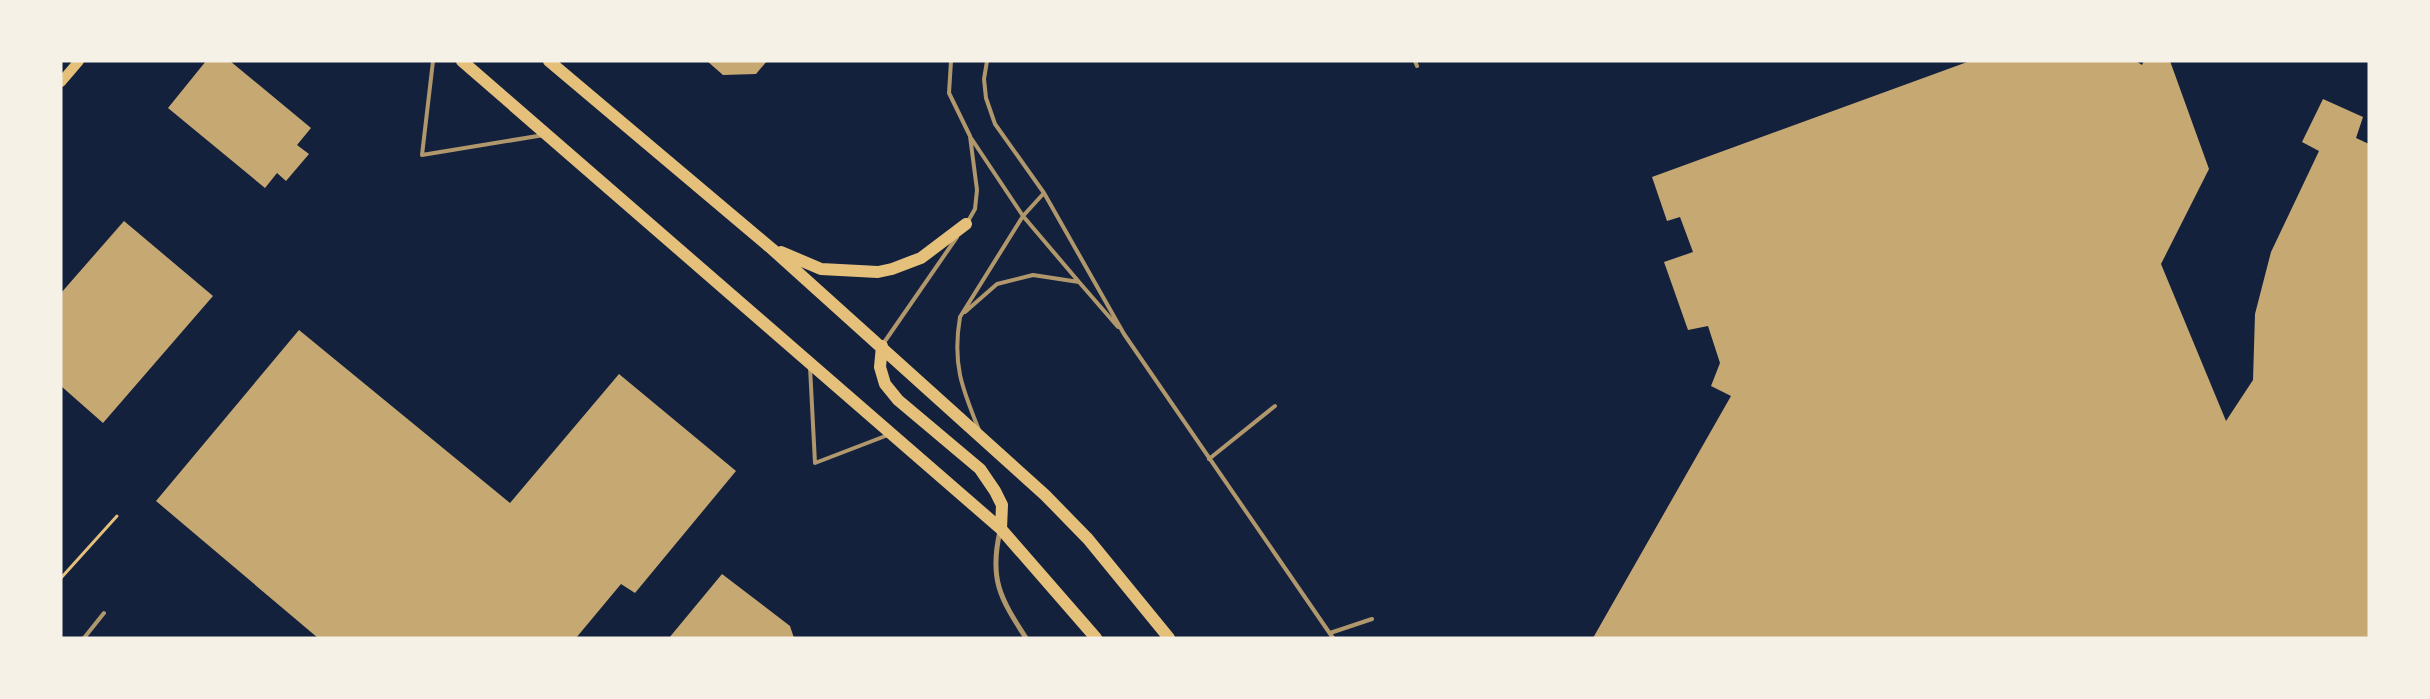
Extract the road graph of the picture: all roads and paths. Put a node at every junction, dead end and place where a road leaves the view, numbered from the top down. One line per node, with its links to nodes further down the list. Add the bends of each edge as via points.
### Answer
1 (79, 61): 7 (main road)
2 (433, 61): 8 (lane, via 422,155)
3 (462, 61): 8 (main road)
4 (549, 61): 13 (main road)
5 (951, 61): 9 (lane, via 950,93)
6 (987, 61): 10 (lane, via 986,98 995,124)
7 (61, 82)
8 (546, 135): 18 (main road)
9 (970, 136): 11 (lane); 12 (lane, via 977,190 975,209)
10 (1044, 193): 11 (lane); 16 (lane)
11 (1023, 216): 14 (lane); 15 (lane)
12 (966, 224): 13 (main road, via 920,258 878,272 822,269); 17 (lane)
13 (772, 249): 17 (main road)
14 (1079, 282): 15 (lane, via 1033,275 997,284); 16 (lane)
15 (960, 317): 21 (lane, via 957,366)
16 (1124, 334): 22 (lane)
17 (882, 346): 21 (main road); 24 (main road, via 880,367 885,384 898,400 980,469 1002,505)
18 (810, 365): 20 (main road); 20 (lane, via 815,462)
19 (1275, 406): 22 (lane)
20 (891, 434): 24 (main road)
21 (982, 437): 32 (main road, via 1045,494 1088,539)
22 (1209, 459): 28 (lane)
23 (116, 516): 25 (path)
24 (1001, 529): 30 (street, via 995,555 996,583 1008,611); 31 (main road)
25 (61, 578)
26 (104, 614): 29 (lane)
27 (1372, 619): 28 (lane)
28 (1330, 633): 33 (lane)
29 (84, 638)
30 (1026, 638)
31 (1096, 638)
32 (1169, 638)
33 (1333, 638)

